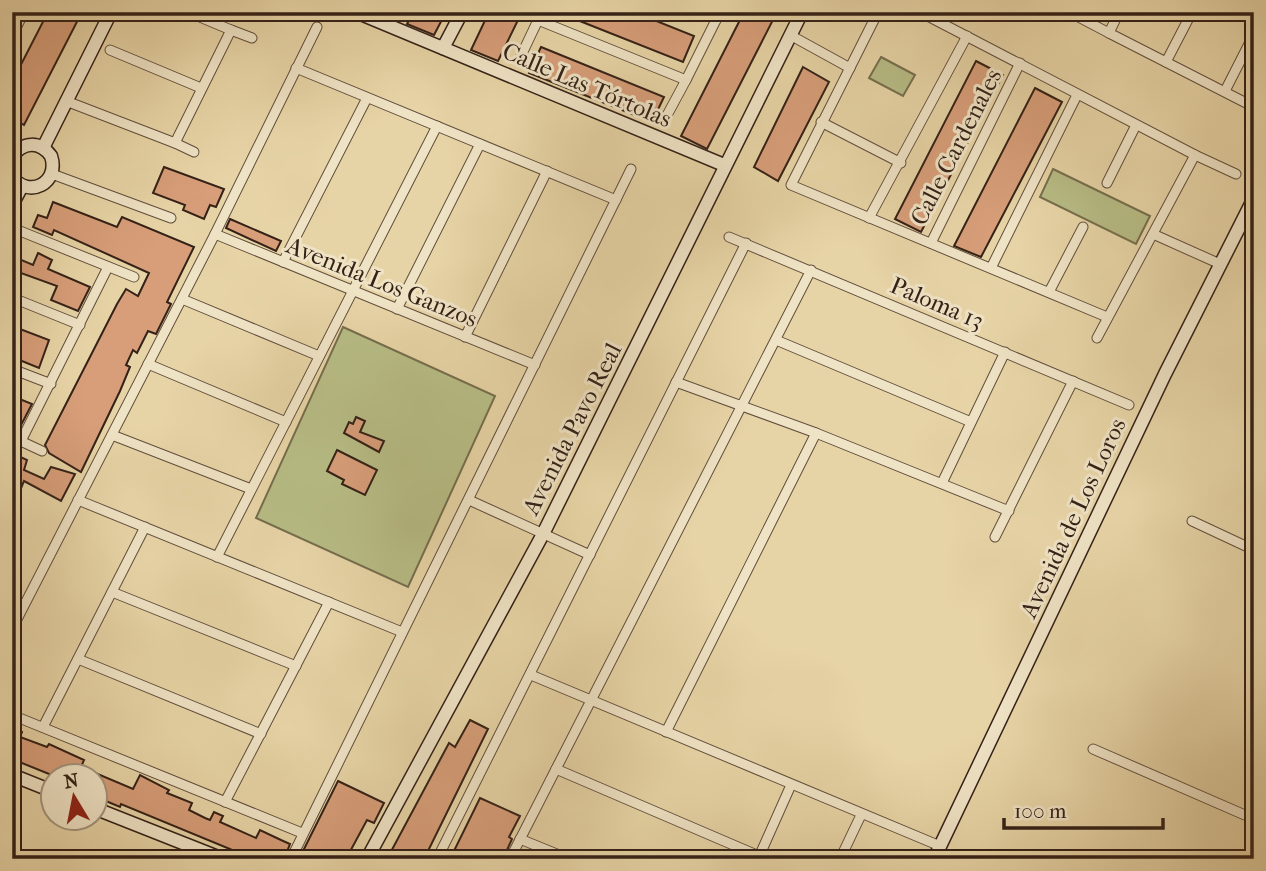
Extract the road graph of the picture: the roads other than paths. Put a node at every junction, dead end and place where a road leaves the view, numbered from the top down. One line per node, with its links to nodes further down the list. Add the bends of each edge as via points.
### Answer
1 (24, 12): 20 (street)
2 (111, 12): 35 (street)
3 (188, 12): 16 (street)
4 (356, 12): 23 (street, Calle Las Tórtolas)
5 (462, 12): 23 (street)
6 (700, 12): 14 (street)
7 (802, 12): 19 (street, Avenida Pavo Real)
8 (878, 12): 29 (street, Calle Cardenales)
9 (920, 12): 21 (street, Calle Cardenales)
10 (1069, 12): 17 (street)
11 (1119, 12): 17 (street)
12 (1192, 12): 26 (street)
13 (540, 16): 25 (street); 30 (street)
14 (719, 16): 30 (street)
15 (317, 27): 28 (street)
16 (231, 30): 22 (street); 31 (street)
17 (1109, 33): 26 (street)
18 (1254, 34): 32 (street)
19 (790, 35): 29 (street); 48 (street, Avenida Pavo Real)
20 (12, 36)
21 (967, 36): 27 (street, Calle Cardenales); 47 (street, Calle Cardenales)
22 (252, 38)
23 (443, 48): 48 (street, Calle Las Tórtolas)
24 (110, 50): 31 (street)
25 (520, 58)
26 (1166, 62): 32 (street)
27 (1020, 63): 33 (street); 66 (street, Calle Cardenales)
28 (296, 68): 34 (street); 62 (street)
29 (850, 68): 38 (street, Calle Cardenales)
30 (686, 80): 37 (street)
31 (201, 88): 41 (street)
32 (1225, 91): 36 (street)
33 (1077, 95): 39 (street); 70 (street)
34 (367, 98): 40 (street); 67 (street)
35 (65, 102): 41 (street); 43 (street)
36 (1254, 107)
37 (665, 119)
38 (821, 122): 47 (street, Calle Cardenales); 59 (street, Calle Cardenales, via 791,185)
39 (1136, 125): 45 (street); 54 (street)
40 (437, 126): 42 (street); 73 (street)
41 (175, 143): 44 (street)
42 (480, 144): 50 (street); 77 (street)
43 (43, 148): 46 (street, via 25,146); 51 (street, via 51,156)
44 (194, 152)
45 (1195, 155): 52 (street); 63 (street)
46 (12, 156)
47 (901, 163): 59 (street, Calle Cardenales)
48 (724, 165): 106 (street, Avenida Pavo Real)
49 (631, 169): 56 (street)
50 (547, 171): 56 (street); 80 (street)
51 (52, 174): 53 (street, via 43,185 29,188); 58 (street)
52 (1236, 174)
53 (17, 181): 57 (street)
54 (1107, 183)
55 (1254, 198): 68 (street, Avenida de Los Loros)
56 (616, 200): 86 (street)
57 (12, 205)
58 (171, 218)
59 (869, 218): 66 (street, Calle Cardenales)
60 (1083, 227): 74 (street)
61 (20, 231): 69 (street)
62 (215, 234): 67 (street, Avenida Los Ganzos); 76 (street)
63 (1153, 234): 68 (street); 78 (street)
64 (729, 237): 65 (street, Paloma 13)
65 (746, 243): 71 (street, Paloma 13); 89 (street)
66 (931, 243): 70 (street)
67 (283, 262): 73 (street, Avenida Los Ganzos)
68 (1220, 264): 134 (street, Avenida de Los Loros)
69 (108, 267): 72 (street); 79 (street)
70 (991, 268): 74 (street)
71 (811, 270): 82 (street); 83 (street, Paloma 13)
72 (134, 277)
73 (353, 291): 77 (street, Avenida Los Ganzos); 84 (street)
74 (1048, 292): 78 (street)
75 (13, 298): 79 (street)
76 (181, 299): 84 (street); 85 (street)
77 (397, 309): 80 (street, Avenida Los Ganzos)
78 (1107, 317): 81 (street)
79 (80, 325): 90 (street)
80 (466, 337): 86 (street, Avenida Los Ganzos)
81 (1097, 338)
82 (776, 340): 92 (street); 94 (street)
83 (1005, 352): 88 (street, Paloma 13); 94 (street)
84 (319, 356): 93 (street)
85 (148, 364): 93 (street); 96 (street)
86 (535, 365): 102 (street)
87 (12, 369): 90 (street)
88 (1073, 381): 91 (street, Paloma 13); 103 (street)
89 (677, 382): 92 (street); 109 (street)
90 (51, 384): 97 (street)
91 (1129, 405)
92 (742, 406): 95 (street); 118 (street)
93 (286, 422): 100 (street)
94 (971, 422): 99 (street)
95 (816, 433): 99 (street); 121 (street)
96 (112, 435): 100 (street); 101 (street)
97 (17, 439): 98 (street)
98 (42, 451)
99 (942, 483): 103 (street)
100 (251, 489): 110 (street)
101 (79, 500): 105 (street); 113 (street)
102 (469, 500): 106 (street); 114 (street)
103 (1009, 511): 107 (street)
104 (1192, 521): 108 (street)
105 (145, 527): 110 (street); 111 (street)
106 (543, 534): 109 (street); 138 (street, Avenida Pavo Real)
107 (995, 537)
108 (1254, 550)
109 (590, 555): 117 (street)
110 (217, 556): 112 (street)
111 (112, 592): 115 (street); 116 (street)
112 (329, 602): 114 (street); 116 (street)
113 (12, 629)
114 (402, 632): 132 (street)
115 (78, 659): 120 (street); 122 (street)
116 (296, 666): 122 (street)
117 (531, 674): 118 (street); 139 (street)
118 (592, 701): 121 (street); 124 (street)
119 (12, 715): 120 (street)
120 (43, 727): 128 (street)
121 (666, 732): 127 (street)
122 (261, 734): 128 (street)
123 (1093, 749): 131 (street)
124 (556, 769): 133 (street); 135 (street)
125 (12, 775): 126 (street)
126 (38, 785)
127 (791, 785): 130 (street); 135 (street)
128 (225, 802): 132 (street)
129 (108, 814): 136 (street)
130 (861, 815): 134 (street); 142 (street)
131 (1254, 819)
132 (302, 834): 137 (street)
133 (520, 839): 140 (street); 141 (street)
134 (937, 853)
135 (759, 857)
136 (223, 859)
137 (291, 859)
138 (367, 859)
139 (437, 859)
140 (510, 859)
141 (569, 859)
142 (840, 859)

